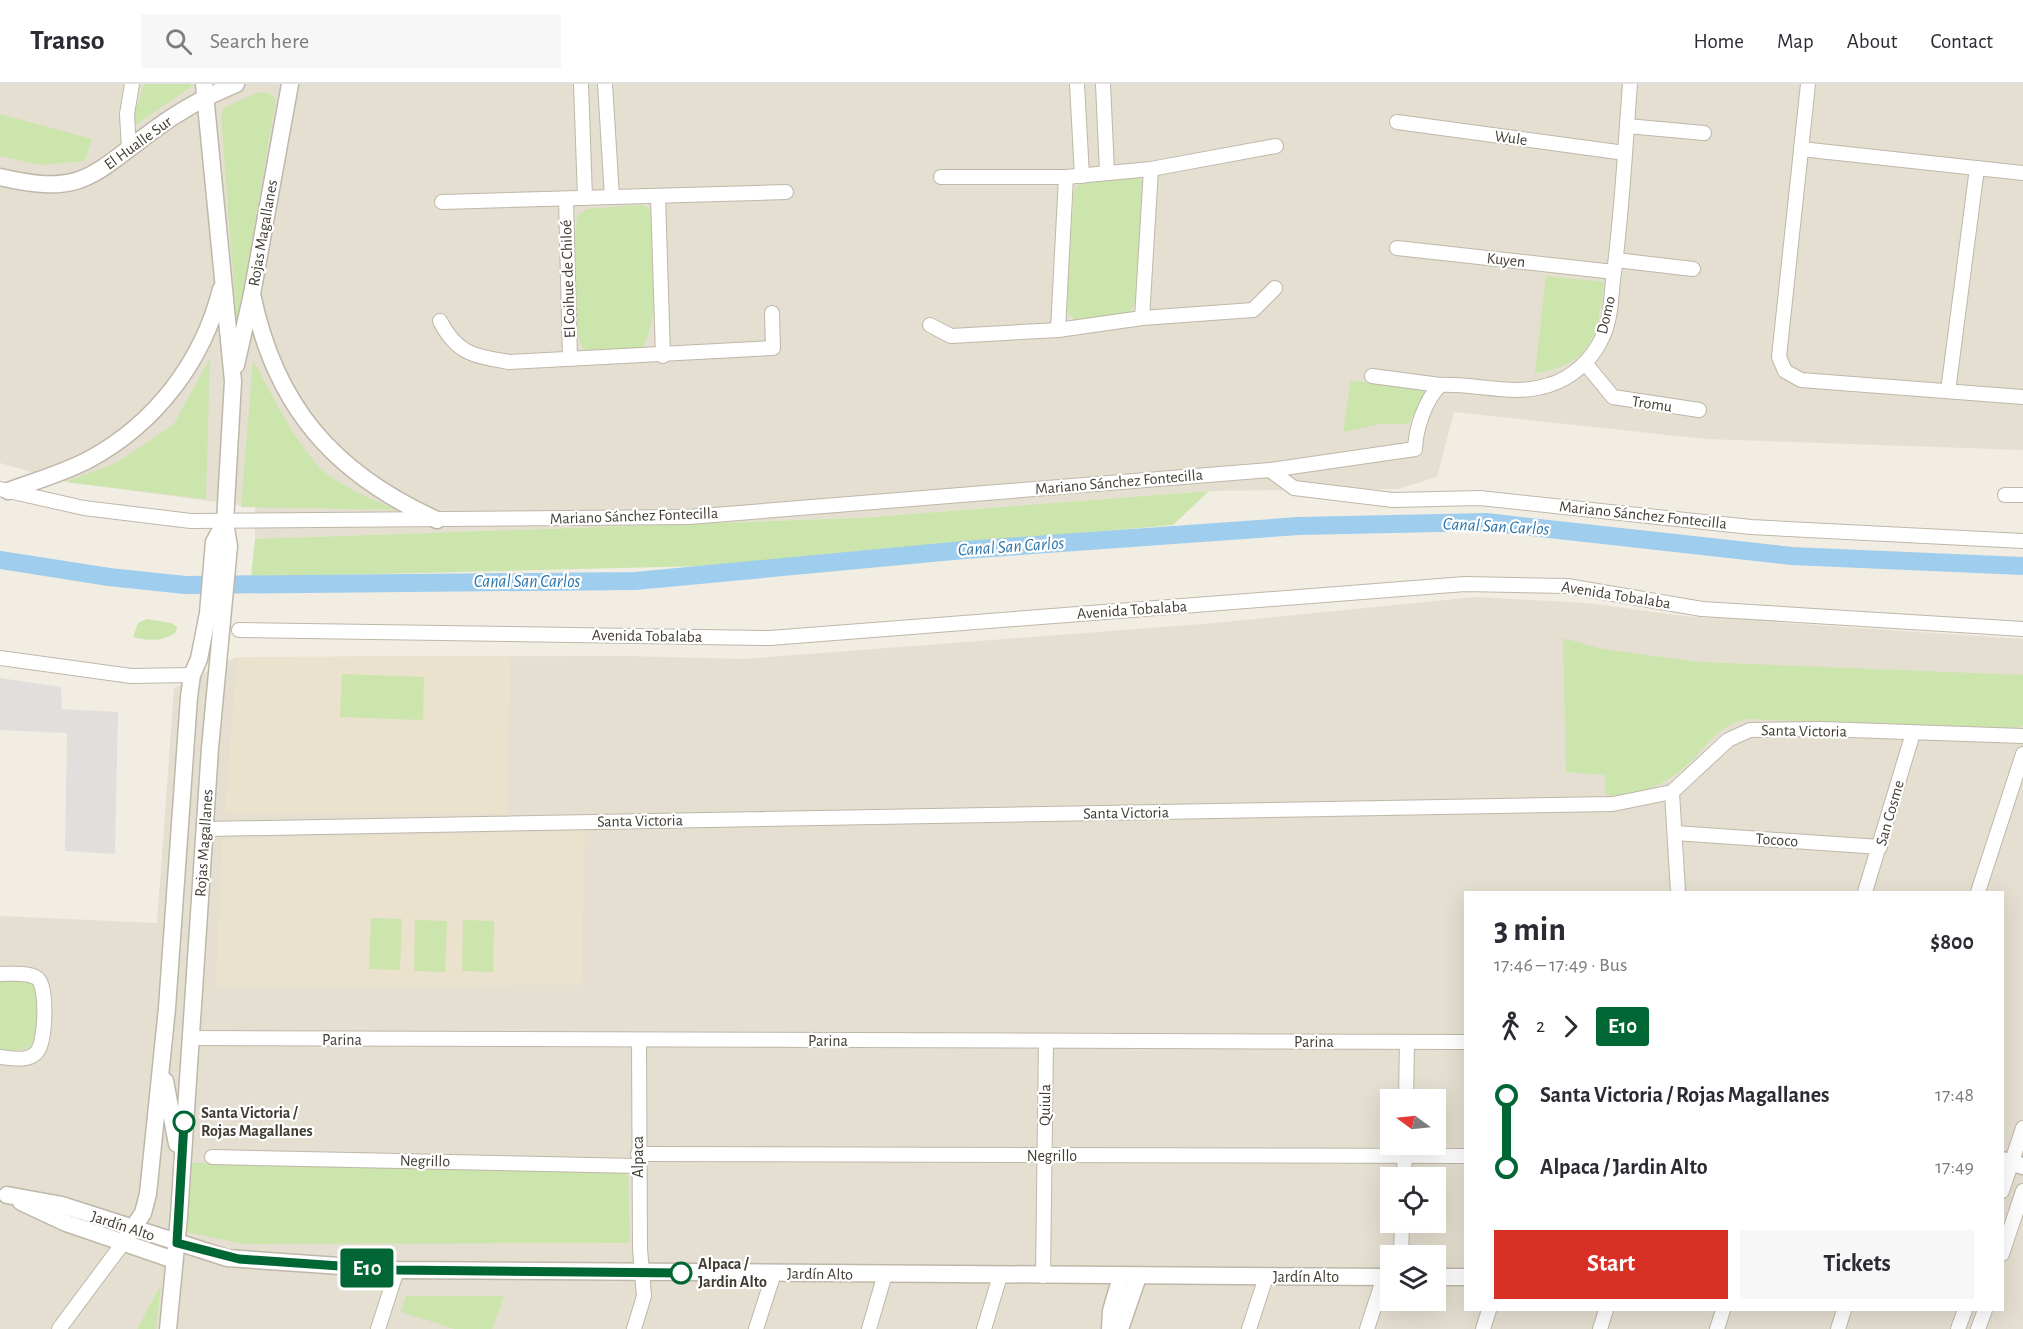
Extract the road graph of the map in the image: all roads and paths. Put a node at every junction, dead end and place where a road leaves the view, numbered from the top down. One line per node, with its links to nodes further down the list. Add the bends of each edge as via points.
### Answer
1 (236, 84): 10 (street, El Hualle Sur)
2 (290, 84): 37 (street, Rojas Magallanes)
3 (581, 84): 30 (street, El Coihue de Chiloé)
4 (606, 84): 28 (street)
5 (1077, 84): 22 (street)
6 (1103, 84): 20 (street)
7 (1630, 84): 12 (street, Domo)
8 (1808, 84): 16 (street)
9 (128, 85): 15 (street)
10 (205, 91): 15 (street, El Hualle Sur); 35 (street, Rojas Magallanes)
11 (1397, 122): 17 (street, Wule)
12 (1627, 126): 13 (street); 17 (street, Domo)
13 (1704, 133)
14 (1276, 146): 19 (street)
15 (129, 149): 23 (street, El Hualle Sur, via 91,176 61,184)
16 (1801, 149): 18 (street); 49 (street, via 1781,364 1801,380)
17 (1625, 153): 33 (street, Domo)
18 (1977, 168): 21 (street); 49 (street)
19 (1151, 169): 20 (street); 39 (street)
20 (1107, 172): 22 (street)
21 (2023, 173)
22 (1082, 176): 25 (street)
23 (0, 177)
24 (941, 177): 25 (street)
25 (1066, 177): 42 (street)
26 (786, 192): 27 (street, El Coihue de Chiloé)
27 (658, 195): 28 (street, El Coihue de Chiloé); 43 (street)
28 (612, 197): 30 (street, El Coihue de Chiloé)
29 (566, 198): 30 (street, El Coihue de Chiloé); 31 (street, El Coihue de Chiloé); 44 (street, El Coihue de Chiloé)
30 (585, 198)
31 (442, 202)
32 (1397, 248): 33 (street, Kuyen)
33 (1615, 266): 34 (street, Kuyen); 45 (street, Domo, via 1608,324)
34 (1693, 268)
35 (223, 279): 47 (street, Rojas Magallanes); 53 (street, via 210,323 190,365 146,418 88,460)
36 (1275, 288): 39 (street, via 1252,310)
37 (252, 294): 47 (street, Rojas Magallanes); 56 (street, via 275,369 314,433 359,476 397,501)
38 (772, 313): 43 (street, El Coihue de Chiloé, via 773,348)
39 (1142, 318): 42 (street)
40 (440, 321): 44 (street, El Coihue de Chiloé, via 450,341 471,355 509,362)
41 (930, 325): 42 (street, via 951,336)
42 (1058, 330)
43 (663, 356): 44 (street, El Coihue de Chiloé)
44 (570, 359)
45 (1585, 363): 48 (street, Domo, via 1563,379 1537,389); 51 (street, Tromu, via 1613,397)
46 (1372, 376): 48 (street, Domo)
47 (233, 381): 57 (street, Rojas Magallanes)
48 (1440, 385): 52 (street, Mariano Sánchez Fontecilla, via 1430,398 1415,449)
49 (1948, 391): 50 (street)
50 (2023, 397)
51 (1699, 410)
52 (1270, 470): 56 (street, Mariano Sánchez Fontecilla, via 689,517); 58 (street, Mariano Sánchez Fontecilla, via 1294,488 1393,500 1480,498 1751,527)
53 (4, 490): 57 (street, Mariano Sánchez Fontecilla, via 122,514)
54 (2005, 495): 55 (street)
55 (2023, 495)
56 (437, 520): 57 (street, Mariano Sánchez Fontecilla)
57 (225, 522): 59 (street, Rojas Magallanes, via 214,542 220,568)
58 (2023, 541)
59 (216, 608): 63 (street, Rojas Magallanes); 64 (street, Rojas Magallanes)
60 (2023, 629): 61 (street, Avenida Tobalaba, via 1702,609 1567,586 1465,584 770,638)
61 (239, 630)
62 (0, 658): 63 (street, via 131,676)
63 (192, 675): 64 (street); 68 (street, Rojas Magallanes)
64 (215, 694): 67 (street, Rojas Magallanes)
65 (1913, 733): 66 (street, Santa Victoria); 70 (street, Santa Victoria, via 1750,730 1728,740); 73 (street, San Cosme)
66 (2023, 736)
67 (210, 748): 68 (street, via 196,744); 71 (street, Rojas Magallanes)
68 (184, 752): 78 (street, Rojas Magallanes)
69 (2023, 753): 76 (street)
70 (1672, 792): 71 (street, Santa Victoria, via 1613,804); 72 (street)
71 (205, 829): 79 (street, Rojas Magallanes)
72 (1675, 833): 73 (street, Tococo); 74 (street)
73 (1880, 848): 75 (street, San Cosme)
74 (1678, 891)
75 (1865, 891)
76 (1978, 891)
77 (0, 974): 85 (street, via 33,976 44,994 42,1041 38,1050 28,1058)
78 (167, 1008): 79 (street); 84 (street, Rojas Magallanes)
79 (190, 1038): 80 (street, Parina); 95 (street, Rojas Magallanes)
80 (639, 1041): 81 (street, Parina); 93 (street, Alpaca)
81 (1046, 1041): 82 (street, Parina); 91 (street, Quiula)
82 (1407, 1042): 83 (street, Parina); 86 (street)
83 (1464, 1042)
84 (163, 1051): 95 (street, Rojas Magallanes, via 167,1096); 99 (street, Rojas Magallanes, via 146,1203)
85 (0, 1057)
86 (1406, 1089)
87 (2023, 1128): 94 (street)
88 (1380, 1150): 91 (street, Negrillo)
89 (1446, 1154): 92 (street, Negrillo)
90 (212, 1156): 93 (street, Negrillo)
91 (1045, 1156): 93 (street, Negrillo); 107 (street, Quiula)
92 (1464, 1156)
93 (638, 1160): 103 (street, Alpaca)
94 (2012, 1163): 96 (street)
95 (181, 1165): 101 (street, Rojas Magallanes)
96 (2004, 1185)
97 (2023, 1191): 100 (street)
98 (4, 1194): 99 (street, Jardín Alto, via 48,1216)
99 (128, 1236): 101 (street, Jardín Alto); 121 (street)
100 (2004, 1248)
101 (176, 1251): 102 (street, Jardín Alto); 122 (street, Rojas Magallanes)
102 (397, 1270): 103 (street, Jardín Alto); 123 (street)
103 (642, 1272): 104 (street, Jardín Alto); 124 (street, Alpaca, via 644,1296)
104 (774, 1274): 105 (street, Jardín Alto); 125 (street)
105 (885, 1275): 106 (street, Jardín Alto); 126 (street)
106 (1000, 1276): 107 (street, Jardín Alto); 127 (street)
107 (1043, 1276): 108 (street, Jardín Alto)
108 (1121, 1277): 109 (street, Jardín Alto); 128 (street)
109 (1138, 1277): 110 (street, Jardín Alto); 129 (street)
110 (1266, 1277): 111 (street, Jardín Alto); 130 (street)
111 (1380, 1277)
112 (1446, 1277): 113 (street)
113 (1464, 1277)
114 (1380, 1295): 131 (street)
115 (1489, 1311): 132 (street)
116 (1606, 1311): 133 (street)
117 (1723, 1311): 134 (street)
118 (1844, 1311): 135 (street)
119 (1965, 1311): 136 (street)
120 (1984, 1311): 137 (street)
121 (59, 1329)
122 (168, 1329)
123 (378, 1329)
124 (634, 1329)
125 (756, 1329)
126 (869, 1329)
127 (984, 1329)
128 (1110, 1329)
129 (1120, 1329)
130 (1249, 1329)
131 (1367, 1329)
132 (1483, 1329)
133 (1600, 1329)
134 (1717, 1329)
135 (1838, 1329)
136 (1958, 1329)
137 (1978, 1329)

